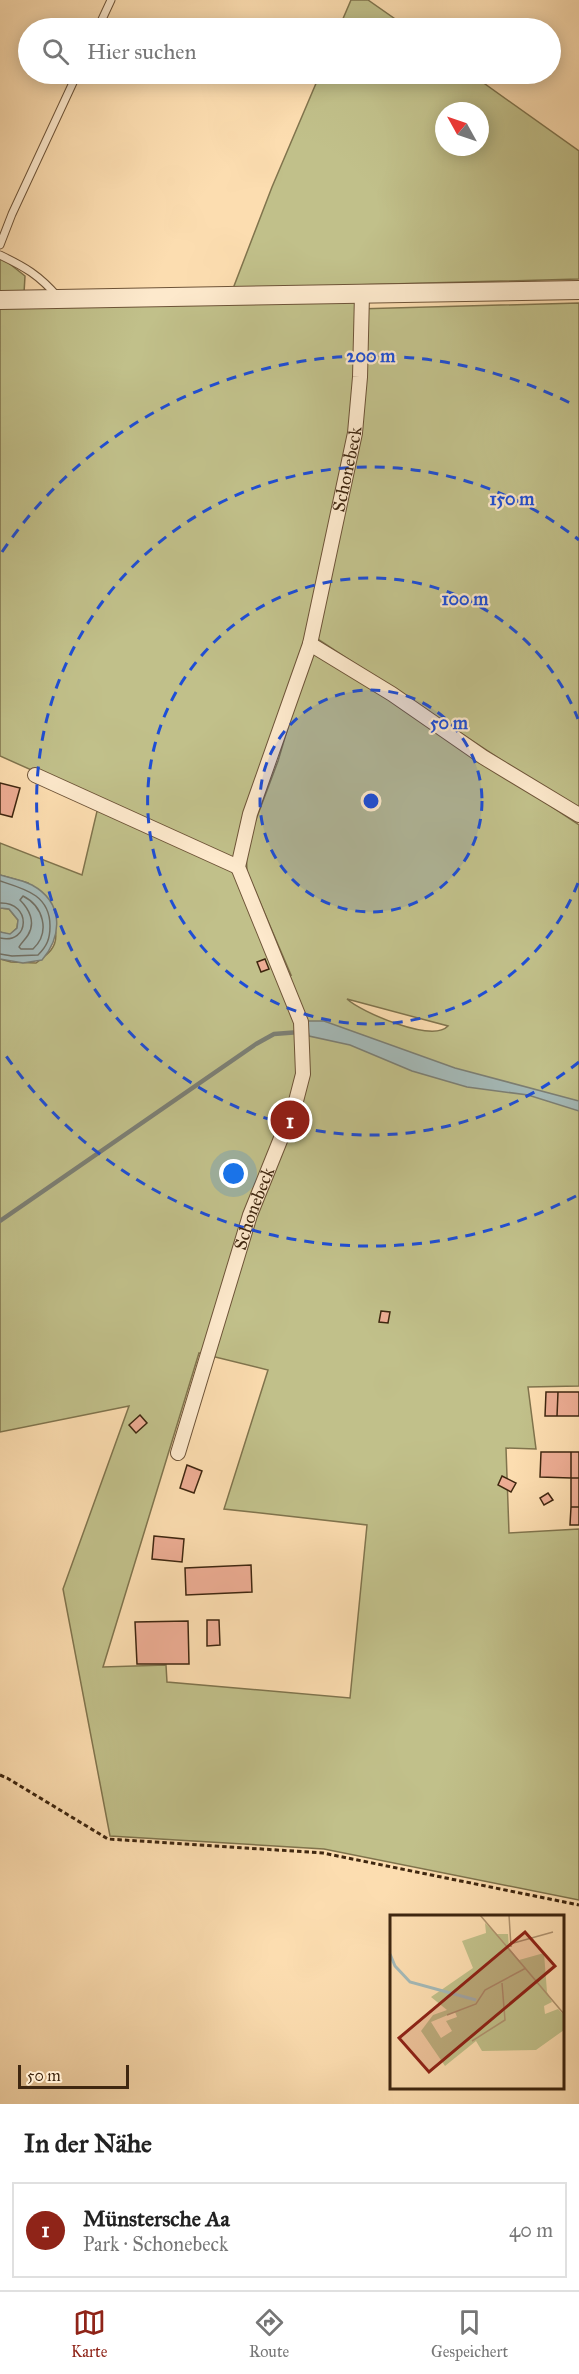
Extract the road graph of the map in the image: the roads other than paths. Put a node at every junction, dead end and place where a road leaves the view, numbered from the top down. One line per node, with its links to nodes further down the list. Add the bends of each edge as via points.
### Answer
1 (111, 0): 2 (lane)
2 (103, 18)
3 (72, 84): 4 (lane)
4 (0, 245)
5 (0, 255): 8 (lane, via 36,274)
6 (579, 290): 7 (street)
7 (362, 294): 8 (street); 10 (street, Schonebeck, via 355,433)
8 (60, 298): 9 (street)
9 (0, 300)
10 (310, 644): 12 (street); 13 (street, Schonebeck, via 250,814)
11 (35, 775): 13 (street)
12 (579, 815)
13 (238, 867): 14 (street, Schonebeck, via 301,1022 303,1074 250,1215)
14 (178, 1453)

